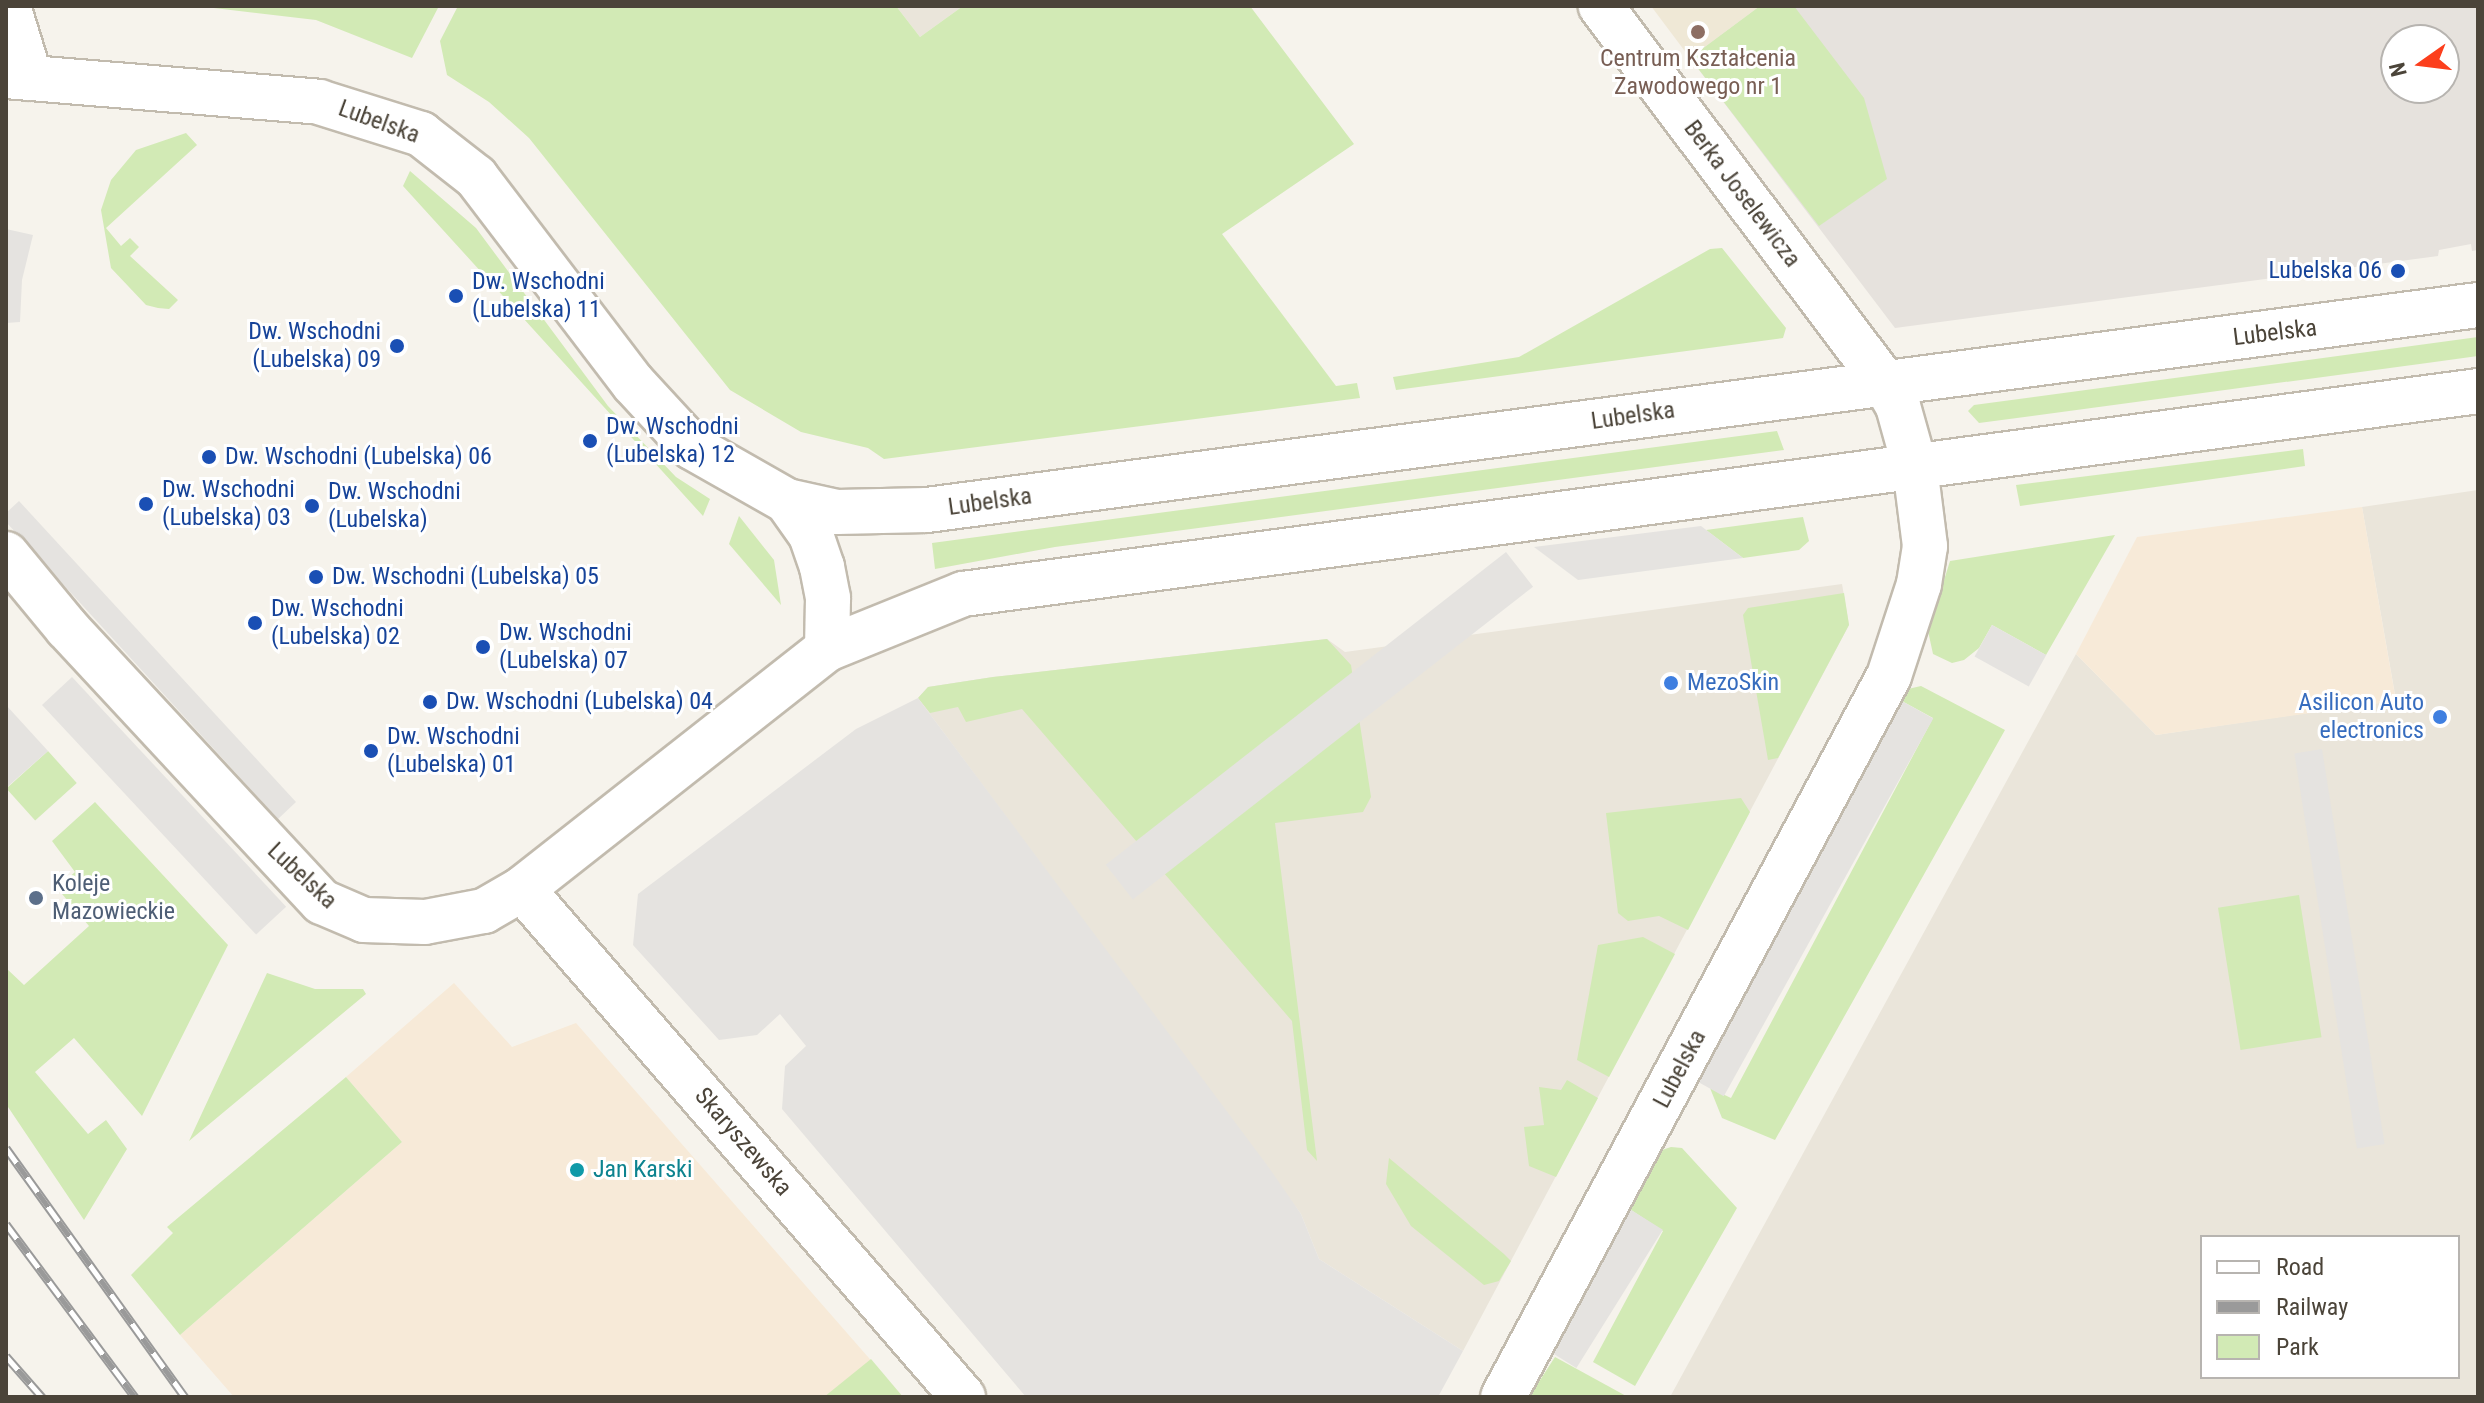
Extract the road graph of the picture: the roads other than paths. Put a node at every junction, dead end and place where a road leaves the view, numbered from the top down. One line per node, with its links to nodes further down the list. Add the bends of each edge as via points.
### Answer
1 (8, 6): 3 (street)
2 (1601, 6): 5 (street, Berka Joselewicza)
3 (18, 77): 8 (street, Lubelska, via 319,102 421,134 476,177 633,383 692,447)
4 (2478, 305): 5 (street, Lubelska)
5 (1884, 382): 7 (street, Berka Joselewicza, via 1898,406); 8 (street, Lubelska, via 882,515)
6 (2478, 391): 7 (street, Lubelska)
7 (1915, 467): 10 (street, Lubelska, via 963,594); 13 (street, Lubelska, via 1925,546 1897,658)
8 (787, 501): 10 (street, Lubelska, via 811,535 822,567)
9 (6, 554): 11 (street, Lubelska, via 67,628 322,902 364,920 425,922 484,911)
10 (827, 649): 11 (street, Lubelska)
11 (522, 889): 12 (street, Skaryszewska)
12 (963, 1397)
13 (1503, 1397)

